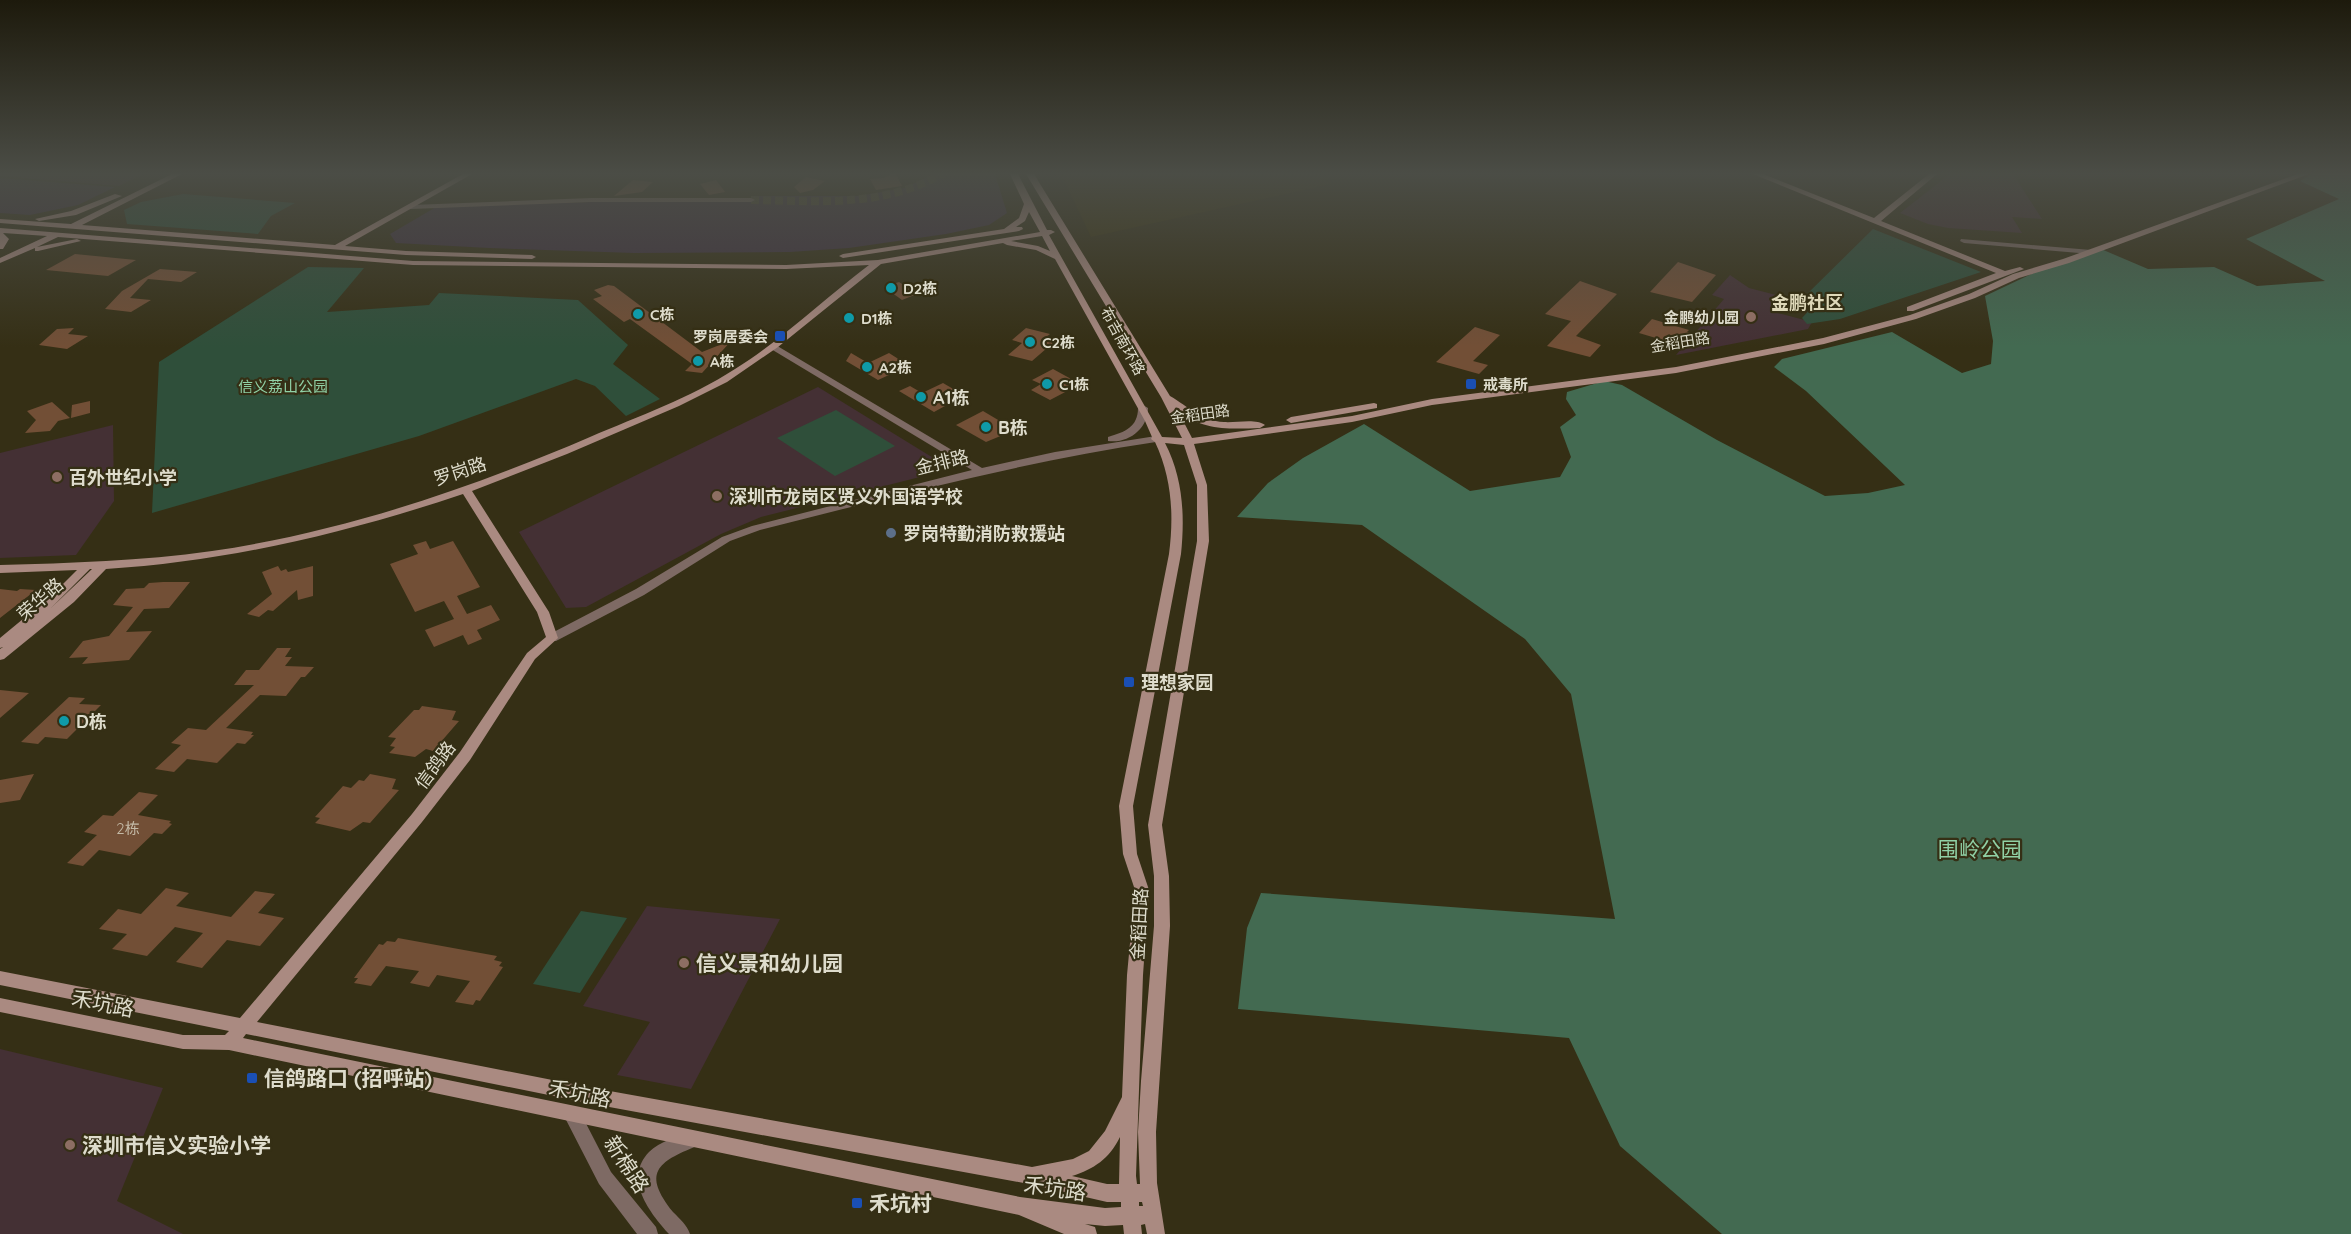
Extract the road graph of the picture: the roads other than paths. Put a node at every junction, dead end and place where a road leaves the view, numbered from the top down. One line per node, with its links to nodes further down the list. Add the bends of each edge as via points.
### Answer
1 (0, 232): 16 (street); 20 (street, via 5,239)
2 (50, 232): 16 (street)
3 (54, 232): 28 (street)
4 (66, 232): 17 (street)
5 (129, 232): 6 (street)
6 (134, 232): 21 (street)
7 (366, 232): 21 (street)
8 (1003, 232): 9 (street); 21 (street, via 883,252 803,258 565,257)
9 (1008, 232)
10 (1032, 232): 19 (street)
11 (1044, 232): 26 (street, 布吉南环路)
12 (1064, 232): 33 (street, 布吉南环路)
13 (1906, 232): 30 (street)
14 (2129, 232): 22 (street, 金稻田路)
15 (2147, 232): 24 (street, 金稻田路)
16 (40, 234): 23 (street)
17 (114, 240): 25 (street); 28 (street, via 64,243)
18 (1964, 241): 22 (street)
19 (988, 243): 26 (street, via 1028,246); 27 (street)
20 (0, 247)
21 (336, 248): 25 (street)
22 (2075, 251): 24 (street); 30 (street, 金稻田路)
23 (0, 252)
24 (2091, 252): 30 (street, 金稻田路)
25 (320, 257): 29 (street, via 458,264)
26 (1060, 259): 34 (street, 布吉南环路)
27 (878, 261): 29 (street); 31 (street, 罗岗路)
28 (0, 262)
29 (752, 266): 31 (street, via 842,272 846,278)
30 (2010, 274): 35 (street, 金稻田路, via 1894,315 1784,344); 37 (street, 金稻田路, via 1972,296 1913,317 1773,352 1676,370 1431,402 1352,419)
31 (835, 297): 32 (street, 罗岗路)
32 (774, 347): 39 (street); 40 (street, 罗岗路, via 736,373 690,396 576,448)
33 (1166, 397): 35 (street, via 1206,423); 37 (street, 布吉南环路)
34 (1143, 408): 36 (street, 布吉南环路); 38 (street, via 1142,421 1131,433)
35 (1260, 425): 37 (street, 金稻田路)
36 (1156, 439): 37 (street, 金稻田路); 38 (street, 金排路); 41 (street, 布吉南环路, via 1170,470)
37 (1187, 439): 57 (street, 金稻田路, via 1202,485 1203,541 1155,825 1163,864 1150,1107)
38 (1058, 453): 39 (street, 金排路)
39 (980, 471): 45 (street, 金排路, via 726,539 640,592)
40 (466, 490): 42 (street, 罗岗路, via 295,538 214,554); 45 (street, via 543,612)
41 (1178, 532): 52 (street, 金稻田路, via 1126,806 1130,854 1142,890)
42 (102, 566): 43 (street, 罗岗路); 47 (street, 荣华路, via 70,599)
43 (86, 567): 44 (street, 罗岗路); 46 (street, 荣华路, via 56,598)
44 (0, 569)
45 (552, 638): 50 (street, 信鸽路, via 531,656 465,756 417,818)
46 (0, 644)
47 (0, 656)
48 (0, 978): 50 (street, 禾坑路)
49 (0, 1005): 51 (street, 禾坑路, via 183,1042)
50 (243, 1026): 51 (street, 信鸽路); 55 (street, 禾坑路, via 622,1101)
51 (229, 1043): 53 (street, 禾坑路)
52 (1130, 1095): 55 (street, via 1108,1144 1094,1160 1073,1168); 56 (street, 金稻田路)
53 (572, 1114): 54 (street, 禾坑路); 61 (street, 新棉路, via 605,1178)
54 (691, 1140): 58 (street, 禾坑路); 62 (street, 新棉路, via 651,1160 645,1175 647,1192)
55 (1029, 1175): 56 (street, 禾坑路)
56 (1127, 1194): 57 (street, 禾坑路); 60 (street, 金稻田路)
57 (1150, 1194): 59 (street, 金稻田路)
58 (1020, 1206): 60 (street, 禾坑路); 63 (street, via 1038,1217)
59 (1152, 1215): 60 (street, 禾坑路); 64 (street, 金稻田路)
60 (1131, 1225)
61 (649, 1234)
62 (681, 1234)
63 (1088, 1234)
64 (1156, 1234)

